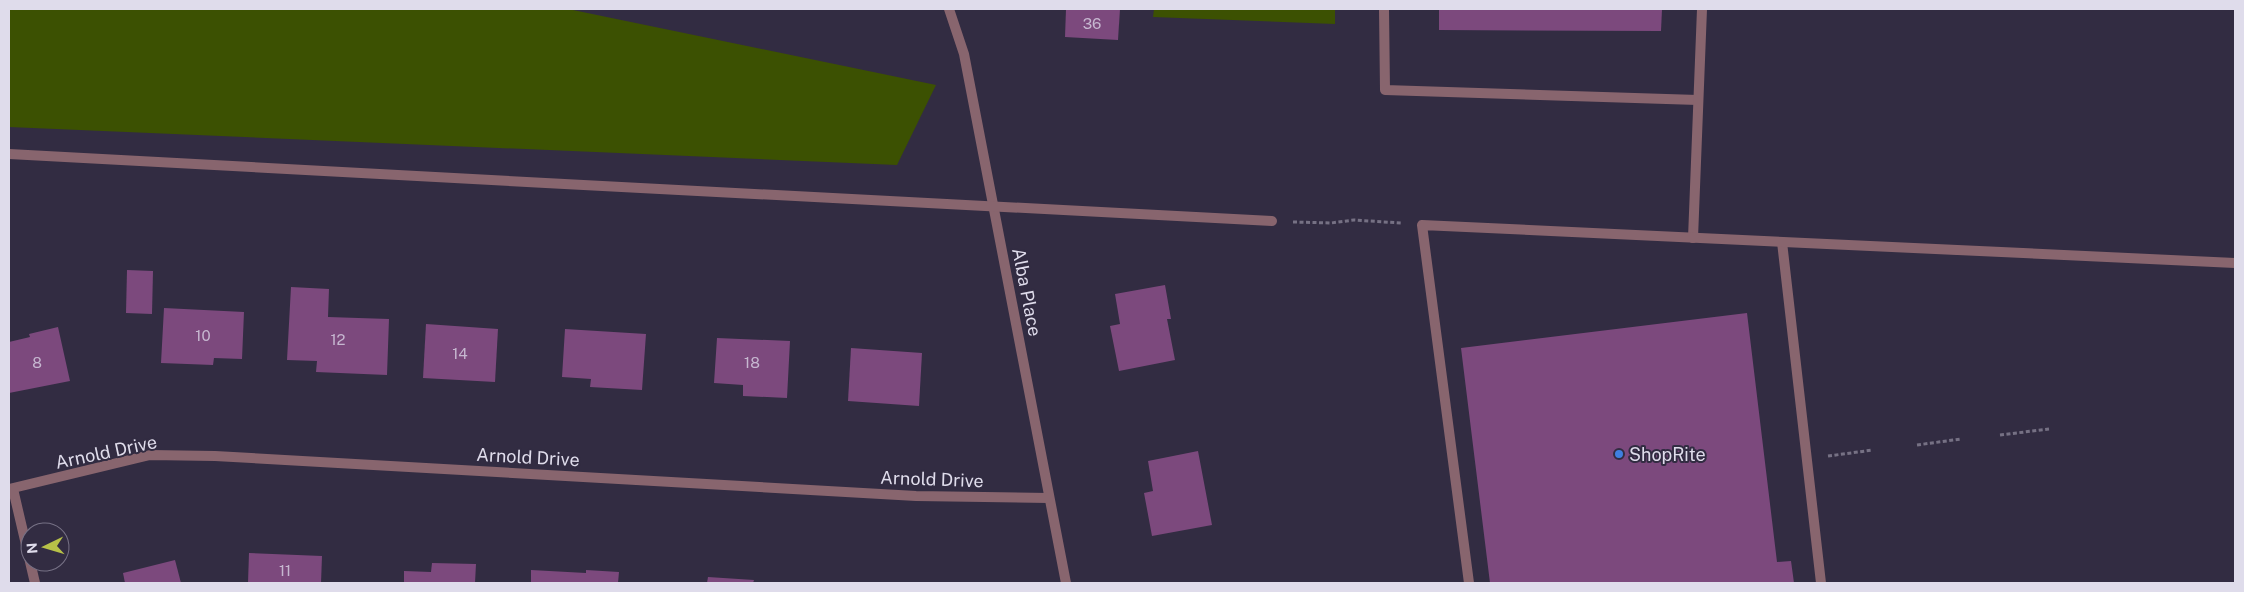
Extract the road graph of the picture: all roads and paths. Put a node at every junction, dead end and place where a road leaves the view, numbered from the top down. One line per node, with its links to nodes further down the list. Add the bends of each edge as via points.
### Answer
1 (949, 9): 6 (street, Alba Place, via 964,54)
2 (1384, 9): 4 (street, via 1385,90)
3 (1702, 9): 4 (street)
4 (1698, 100): 9 (street)
5 (9, 154): 6 (street)
6 (994, 208): 7 (street); 19 (street, Alba Place)
7 (1272, 221): 8 (path, via 1331,223 1354,220)
8 (1422, 225): 9 (street); 22 (street)
9 (1693, 238): 10 (street)
10 (1782, 242): 11 (street); 23 (street)
11 (2235, 263)
12 (2049, 429): 13 (path)
13 (2000, 435)
14 (1961, 440): 15 (path)
15 (1917, 445)
16 (1873, 450): 17 (path)
17 (1825, 456)
18 (11, 489): 19 (street, Arnold Drive, via 150,455 906,495); 20 (street)
19 (1050, 498): 21 (street, Alba Place)
20 (35, 583)
21 (1066, 583)
22 (1468, 583)
23 (1821, 583)

